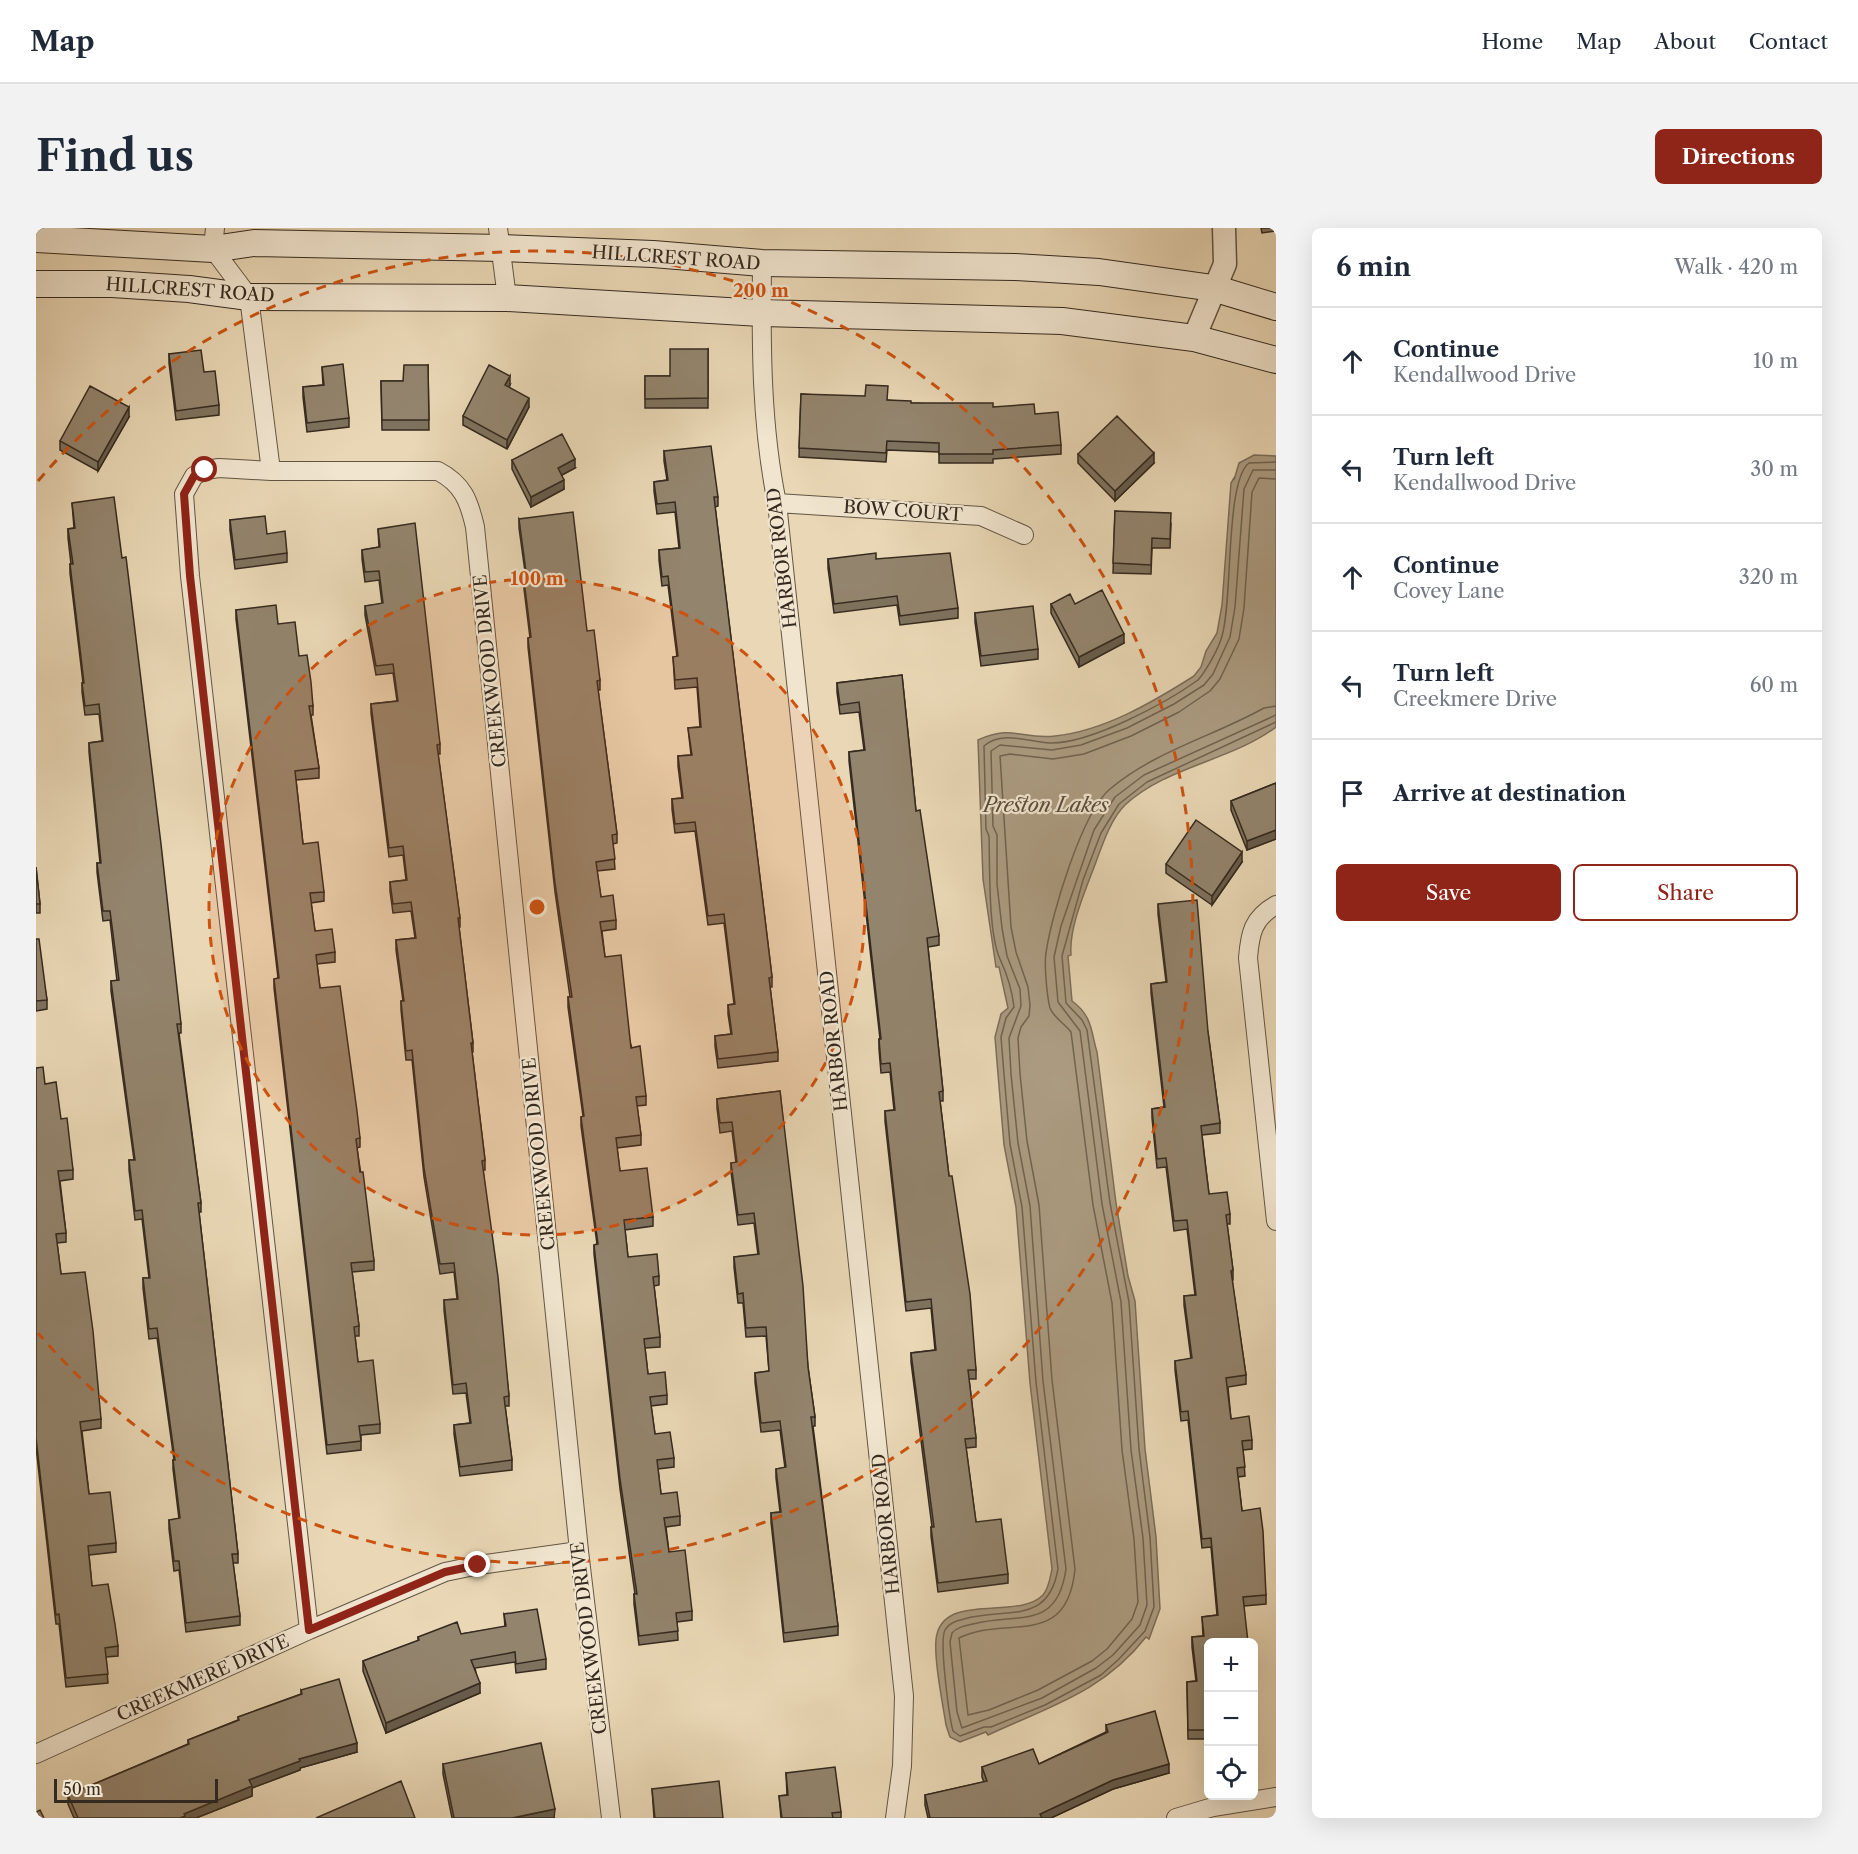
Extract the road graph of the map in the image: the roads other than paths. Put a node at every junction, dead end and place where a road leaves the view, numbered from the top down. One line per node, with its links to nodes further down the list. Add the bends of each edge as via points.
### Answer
1 (1224, 228): 7 (street, via 1225,264)
2 (214, 238): 3 (main road, HILLCREST ROAD, via 254,243); 4 (main road, HILLCREST ROAD); 8 (street)
3 (500, 238): 5 (main road, HILLCREST ROAD); 9 (street)
4 (36, 239)
5 (762, 263): 7 (main road, HILLCREST ROAD, via 1015,267 1099,272); 11 (street, HARBOR ROAD)
6 (36, 284): 8 (main road, HILLCREST ROAD, via 189,288)
7 (1213, 288): 10 (main road, HILLCREST ROAD); 12 (street)
8 (249, 297): 9 (main road, HILLCREST ROAD); 14 (street)
9 (507, 298): 11 (main road, HILLCREST ROAD)
10 (1276, 307)
11 (761, 313): 12 (main road, HILLCREST ROAD, via 1062,321); 15 (street, HARBOR ROAD, via 769,464)
12 (1194, 338): 13 (main road, HILLCREST ROAD)
13 (1276, 360)
14 (271, 471): 19 (street, CREEKWOOD DRIVE, via 438,471 450,477 469,502 475,527); 20 (street, via 205,470 187,485 184,494 190,576)
15 (777, 503): 16 (street, BOW COURT, via 981,516); 24 (street, HARBOR ROAD, via 904,1696 902,1766)
16 (1024, 535)
17 (1269, 909): 18 (street, via 1250,931 1248,958)
18 (1276, 1221)
19 (579, 1551): 20 (street, CREEKMERE DRIVE, via 445,1572); 23 (street, CREEKWOOD DRIVE)
20 (309, 1630): 21 (street, CREEKMERE DRIVE)
21 (36, 1754)
22 (1276, 1797): 25 (street, via 1213,1807)
23 (611, 1818)
24 (895, 1818)
25 (1176, 1818)

